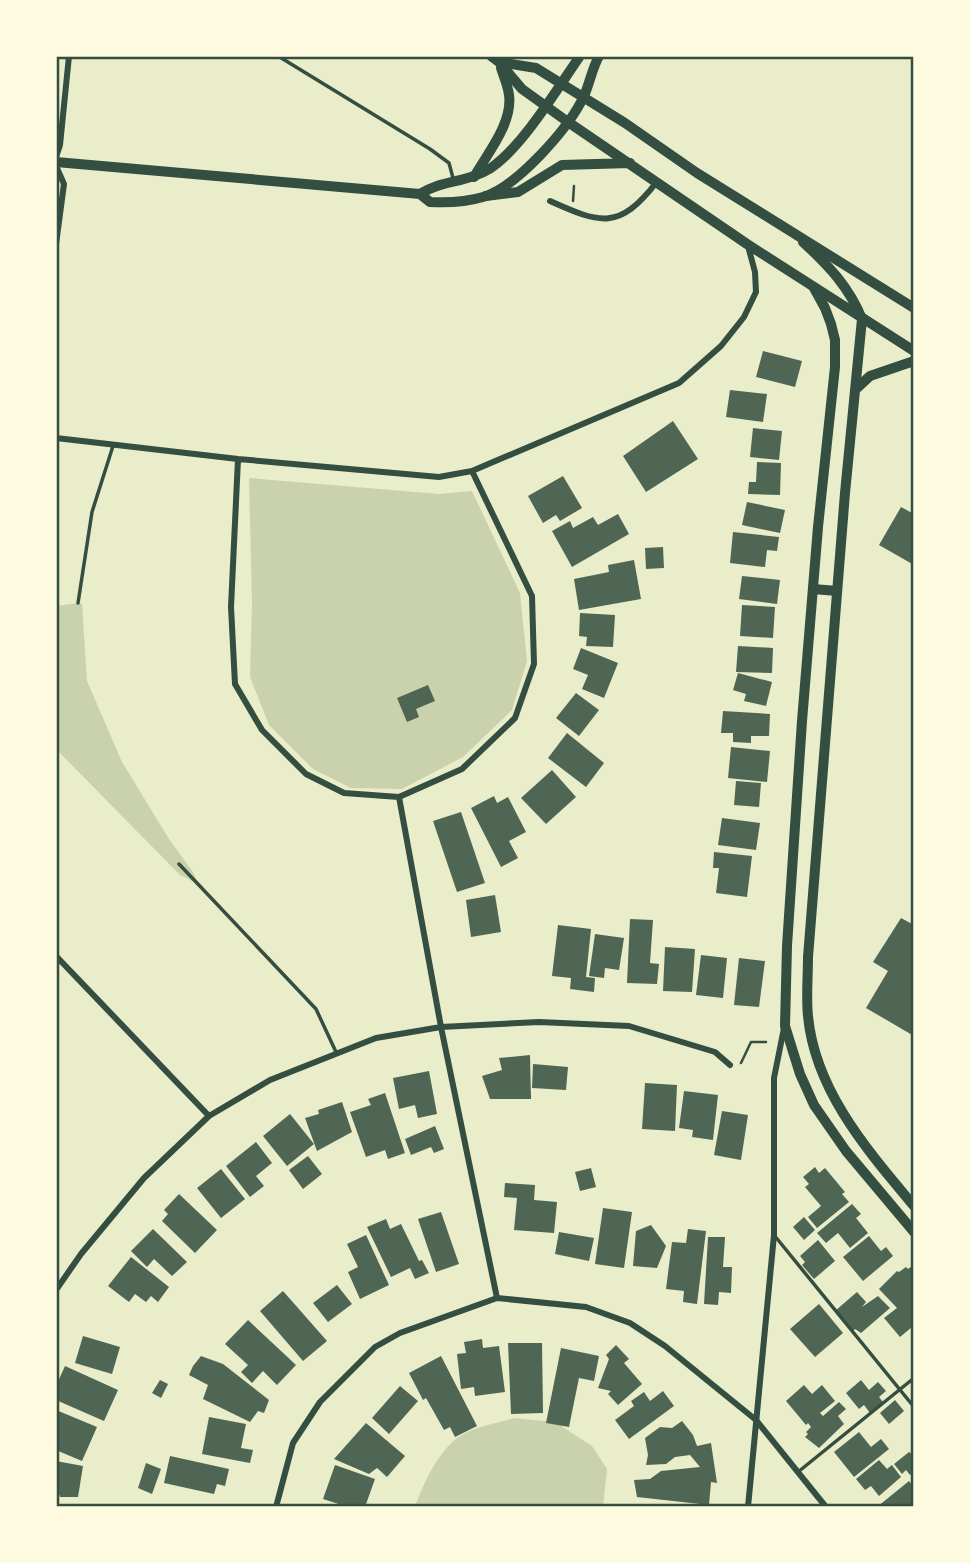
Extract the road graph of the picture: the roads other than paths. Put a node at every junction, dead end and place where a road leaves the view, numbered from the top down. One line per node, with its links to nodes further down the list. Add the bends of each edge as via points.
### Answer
1 (69, 56): 10 (street)
2 (278, 56): 13 (lane, via 430,149 449,163)
3 (580, 56): 6 (main road)
4 (599, 56): 7 (main road)
5 (495, 59): 6 (main road, via 536,68); 8 (main road, via 522,89); 12 (main road, via 509,95 509,110)
6 (561, 83): 7 (main road); 8 (main road)
7 (583, 97): 9 (main road); 18 (main road)
8 (545, 105): 9 (main road); 12 (main road, via 505,156)
9 (568, 122): 11 (main road); 16 (main road, via 523,173)
10 (56, 161): 15 (main road); 19 (street, via 64,184)
11 (630, 163): 14 (main road); 16 (main road, via 562,164 518,192)
12 (474, 177): 13 (main road)
13 (455, 183): 15 (main road, via 432,186)
14 (656, 183): 17 (street, via 631,211 611,219 582,216); 20 (main road)
15 (420, 194): 16 (main road, via 430,202 451,203)
16 (486, 196)
17 (550, 201)
18 (790, 230): 22 (main road); 23 (main road, via 834,271)
19 (56, 244)
20 (747, 244): 21 (main road); 30 (street, via 756,292 744,317 721,346 678,383)
21 (814, 288): 23 (main road); 31 (main road, via 831,324 836,352)
22 (914, 308)
23 (862, 319): 24 (main road); 26 (main road)
24 (914, 351)
25 (914, 360): 26 (main road, via 870,376)
26 (857, 388): 32 (main road)
27 (56, 438): 28 (street)
28 (113, 443): 29 (street); 33 (lane, via 92,512)
29 (238, 459): 30 (street, via 439,477); 34 (street, via 231,607 235,684 262,730 306,774 344,793)
30 (472, 471): 34 (street, via 532,596 534,664 515,718 462,769)
31 (813, 589): 32 (main road); 37 (main road)
32 (837, 591): 42 (main road, via 808,957 808,1017 816,1055 845,1119)
33 (78, 603)
34 (399, 797): 38 (street)
35 (179, 864): 39 (lane, via 316,1009)
36 (56, 956): 41 (street)
37 (785, 1026): 43 (main road, via 814,1105); 44 (street, via 774,1078)
38 (441, 1027): 39 (street, via 376,1038); 40 (street, via 539,1022 629,1026 715,1052); 46 (street)
39 (336, 1052): 41 (street, via 270,1080)
40 (730, 1065)
41 (209, 1116): 45 (street, via 144,1178)
42 (914, 1206)
43 (914, 1232)
44 (774, 1235): 48 (lane); 50 (street)
45 (57, 1285)
46 (497, 1298): 50 (street, via 586,1307 631,1323); 52 (street, via 374,1347 320,1402 293,1443)
47 (914, 1378): 48 (lane)
48 (899, 1390): 49 (lane); 51 (lane)
49 (914, 1408)
50 (756, 1420): 51 (street); 53 (street)
51 (798, 1472): 54 (street)
52 (276, 1507)
53 (748, 1507)
54 (826, 1507)

